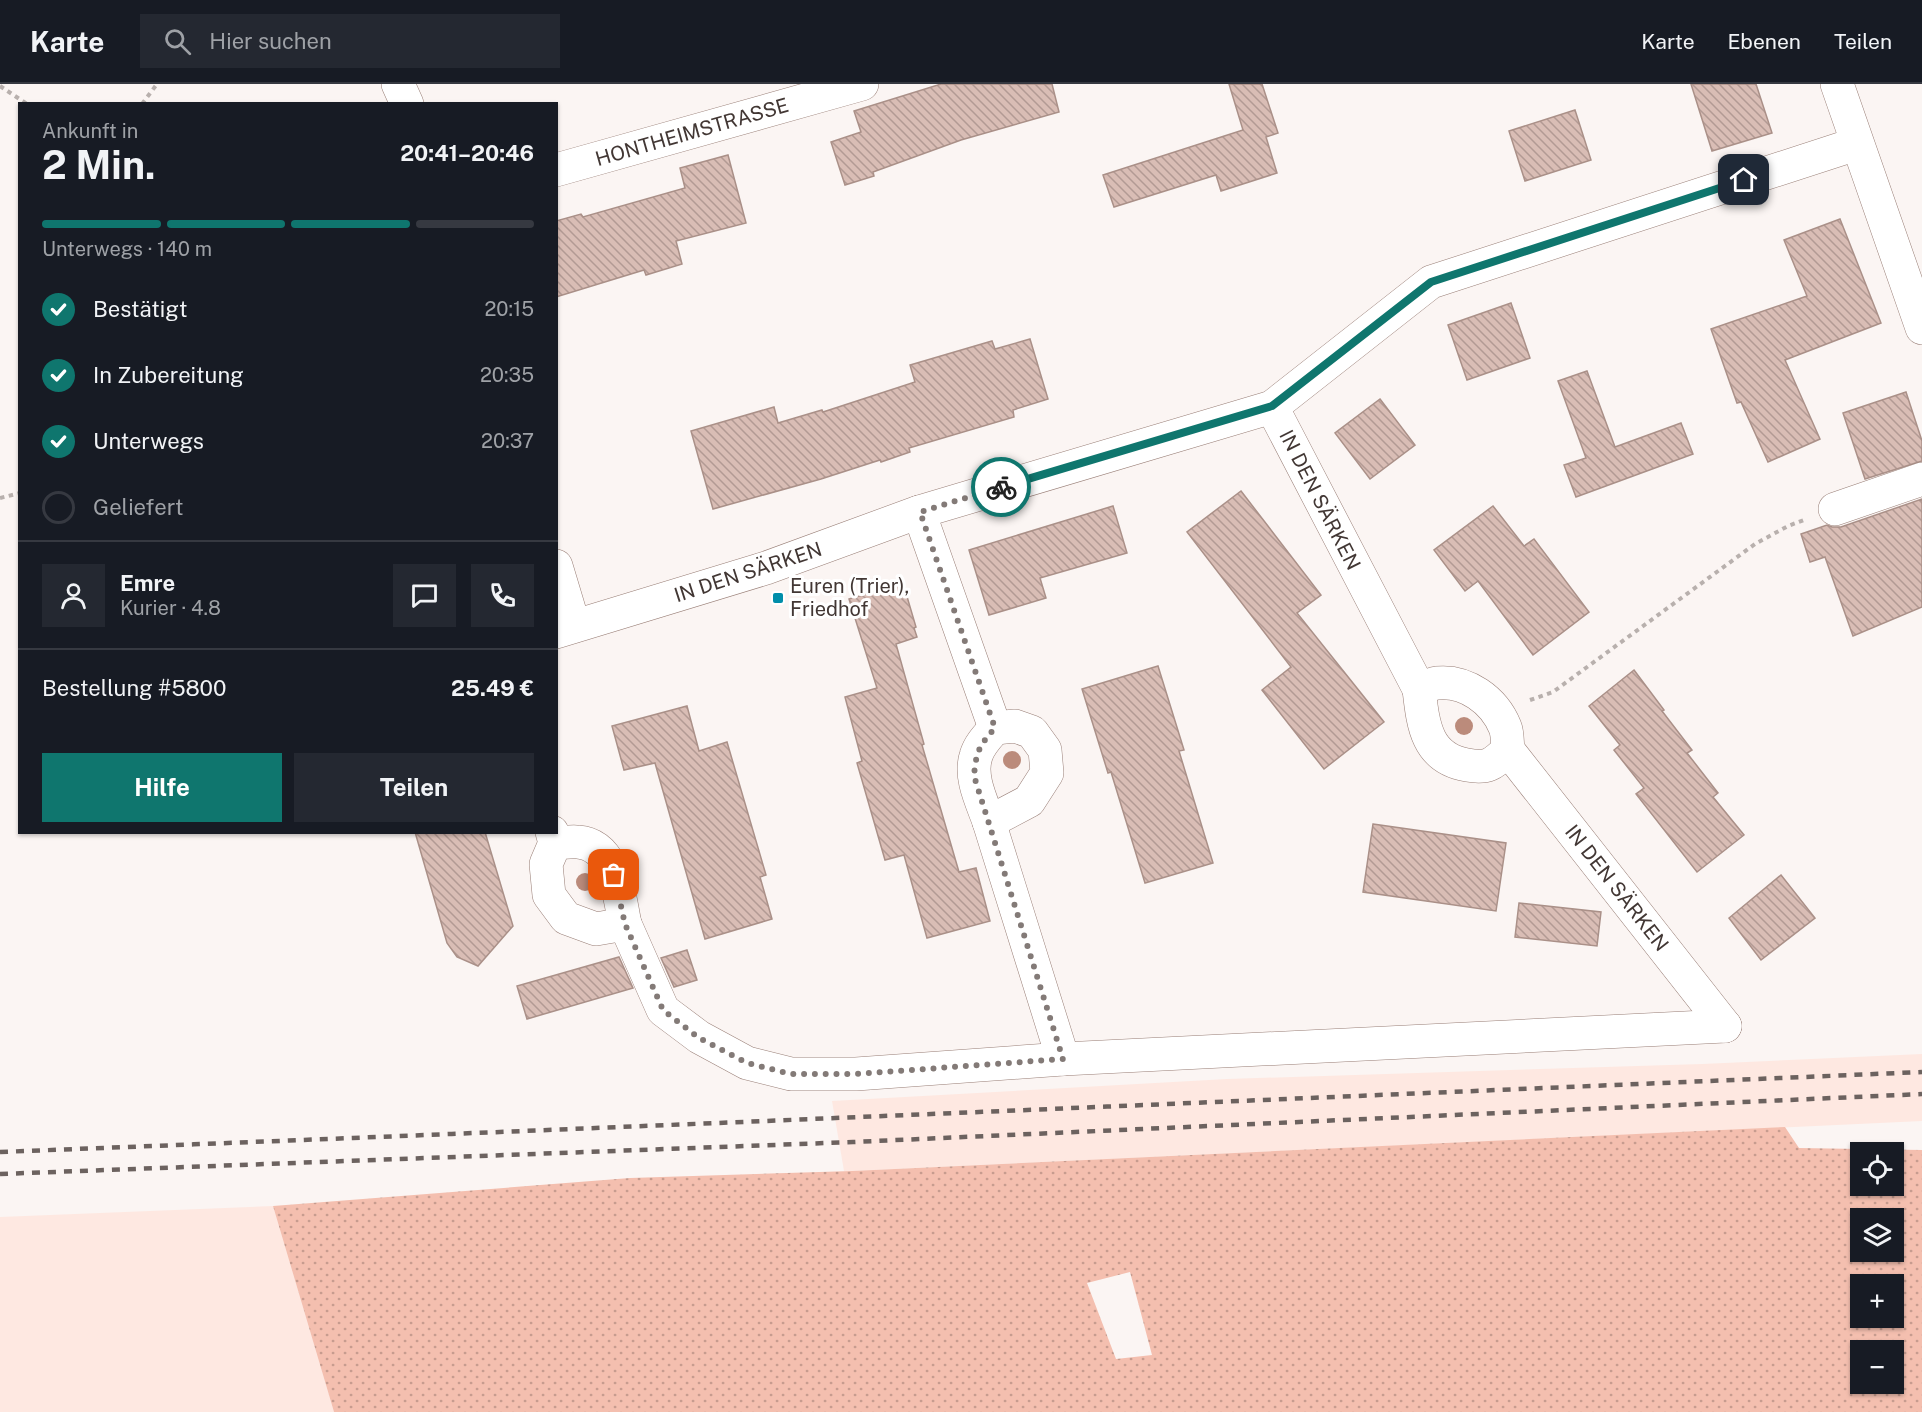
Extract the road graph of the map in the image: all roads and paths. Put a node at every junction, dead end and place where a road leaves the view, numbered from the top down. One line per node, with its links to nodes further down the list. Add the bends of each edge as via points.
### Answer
1 (157, 84): 7 (path)
2 (398, 84): 8 (street)
3 (862, 84): 10 (street, HONTHEIMSTRASSE)
4 (1837, 84): 9 (street)
5 (0, 86): 6 (path)
6 (24, 102)
7 (144, 102)
8 (406, 102)
9 (1856, 144): 11 (street); 12 (street, IN DEN SÄRKEN, via 1431,282)
10 (558, 169)
11 (1922, 328)
12 (1272, 406): 17 (street, IN DEN SÄRKEN); 20 (street, IN DEN SÄRKEN)
13 (1922, 479): 16 (street)
14 (18, 493): 15 (path)
15 (0, 498)
16 (1835, 509): 21 (path, via 1788,526 1755,544 1554,692)
17 (920, 512): 19 (street, IN DEN SÄRKEN, via 766,568); 22 (street)
18 (558, 580): 19 (street, IN DEN SÄRKEN)
19 (565, 629)
20 (1419, 689): 21 (street, IN DEN SÄRKEN, via 1437,683 1471,688); 23 (street, IN DEN SÄRKEN, via 1422,720 1439,754 1457,764 1475,767 1491,765)
21 (1497, 712): 23 (street, IN DEN SÄRKEN, via 1506,728)
22 (995, 728): 24 (street, via 976,756 974,776); 24 (street, via 1015,726 1032,732 1045,750 1047,773 1029,801)
23 (1508, 750): 27 (street, IN DEN SÄRKEN, via 1725,1026)
24 (989, 822): 27 (street)
25 (553, 838): 26 (street, via 580,842 601,851 614,875); 26 (street, via 546,864 549,895 566,918 596,928)
26 (625, 924): 27 (street, via 663,1010 699,1038 747,1063 791,1074 856,1074)
27 (1063, 1059)

